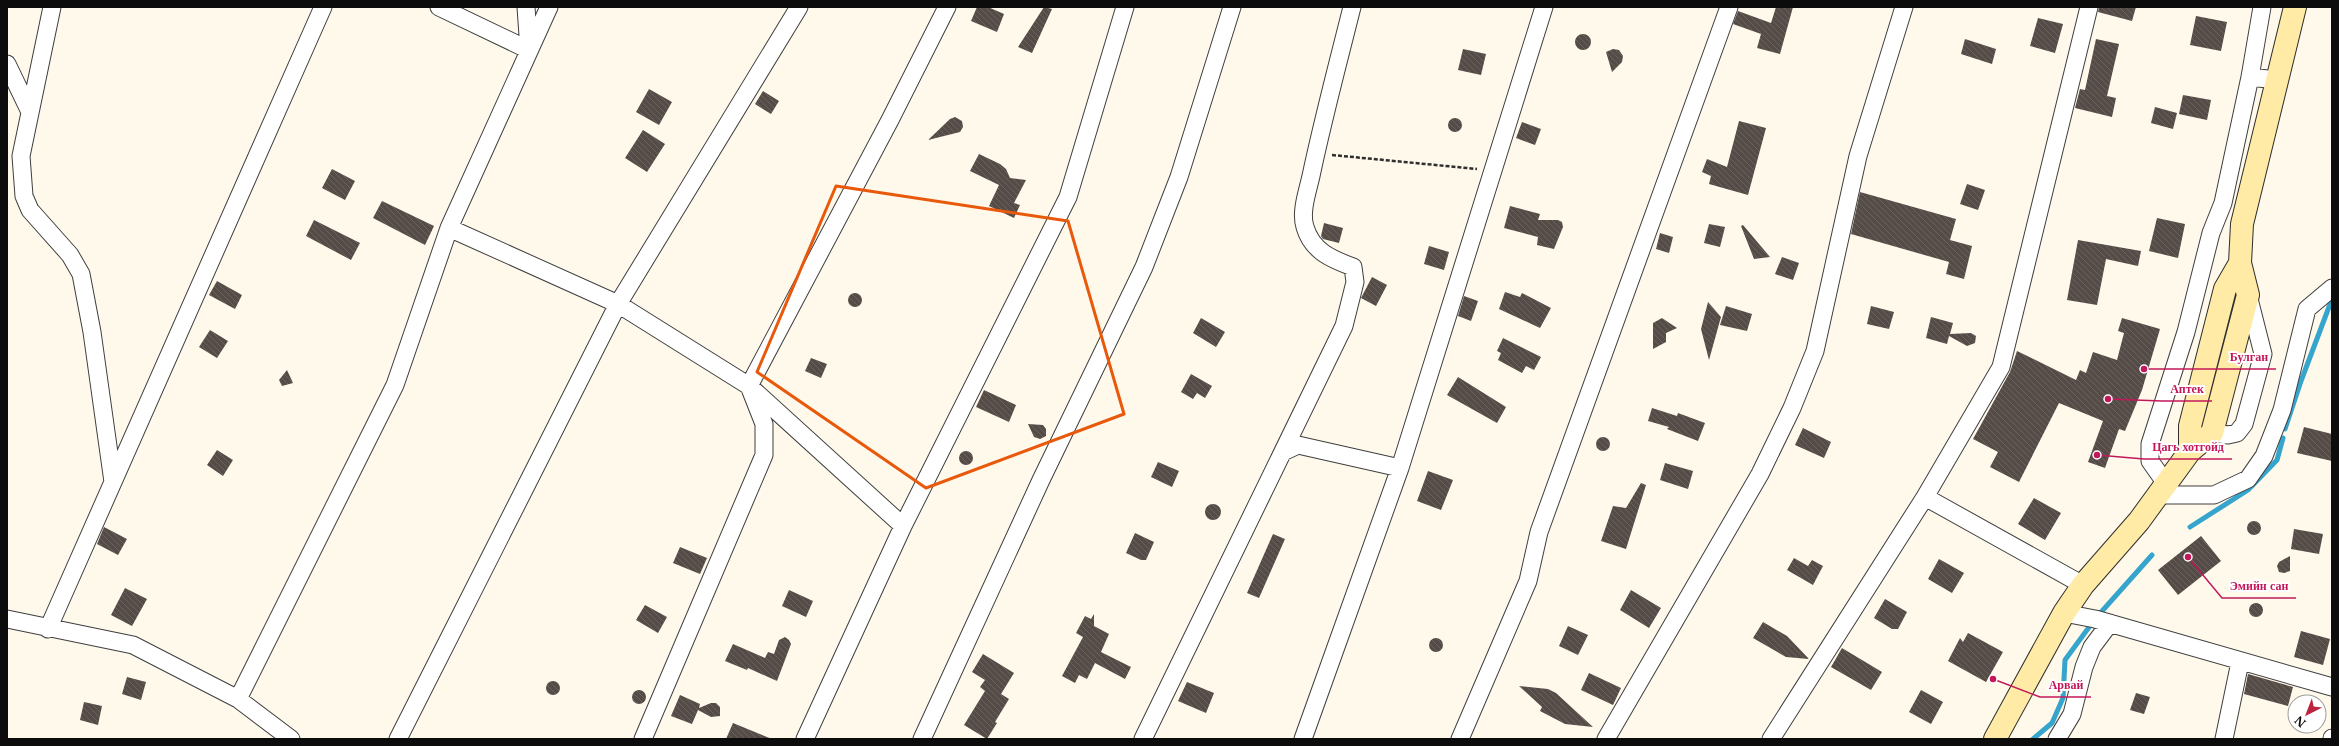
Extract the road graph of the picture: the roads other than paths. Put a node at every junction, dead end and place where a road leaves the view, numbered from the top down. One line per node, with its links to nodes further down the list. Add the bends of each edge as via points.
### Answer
1 (52, 7): 21 (street)
2 (323, 7): 34 (street)
3 (439, 7): 17 (street)
4 (526, 7): 17 (street)
5 (549, 7): 17 (street)
6 (799, 7): 28 (street)
7 (947, 7): 29 (street)
8 (1125, 7): 37 (street, via 1068,197)
9 (1232, 7): 50 (street, via 1179,177 1144,267 1041,480)
10 (1352, 7): 32 (street, via 1316,154 1304,225 1311,242 1326,256 1353,267 1355,282 1344,326)
11 (1544, 7): 33 (street)
12 (1729, 7): 53 (street, via 1539,532 1528,581)
13 (1904, 7): 54 (street, via 1858,156 1815,351 1792,408 1760,474)
14 (2088, 7): 36 (street, via 2001,367)
15 (2262, 7): 19 (street)
16 (2295, 7): 20 (street)
17 (529, 50): 24 (street)
18 (7, 64): 21 (street)
19 (2250, 77): 20 (street); 22 (street)
20 (2276, 80): 23 (street)
21 (30, 112): 34 (street, via 20,156 24,196 30,210 70,255 80,274 92,332)
22 (2217, 219): 23 (street); 35 (street, via 2211,233 2186,332 2150,444 2150,461)
23 (2242, 224): 25 (street)
24 (448, 228): 28 (street); 45 (street, via 395,385)
25 (2240, 263): 27 (street); 31 (street, via 2225,289 2190,426)
26 (2332, 288): 35 (street, via 2307,309 2282,410 2264,456 2248,479 2214,495)
27 (2248, 295): 30 (street); 30 (street, via 2263,354 2244,424 2237,433)
28 (618, 304): 29 (street); 47 (street)
29 (749, 386): 37 (street); 48 (street, via 764,424 764,456)
30 (2212, 433): 31 (street)
31 (2190, 451): 35 (street)
32 (1283, 452): 33 (street, via 1298,445); 51 (street)
33 (1400, 468): 52 (street)
34 (113, 482): 42 (street)
35 (2163, 490): 38 (street)
36 (1925, 497): 38 (street); 55 (street)
37 (903, 526): 49 (street)
38 (2083, 585): 39 (street)
39 (2064, 613): 41 (street); 56 (street)
40 (7, 619): 42 (street)
41 (2110, 623): 43 (street); 57 (street, via 2092,647 2072,714)
42 (48, 629): 45 (street, via 133,645)
43 (2240, 662): 44 (street); 58 (street)
44 (2332, 687)
45 (238, 699): 46 (street)
46 (291, 739)
47 (398, 739)
48 (643, 739)
49 (805, 739)
50 (922, 739)
51 (1142, 739)
52 (1302, 739)
53 (1460, 739)
54 (1606, 739)
55 (1771, 739)
56 (1995, 739)
57 (2057, 739)
58 (2224, 739)

